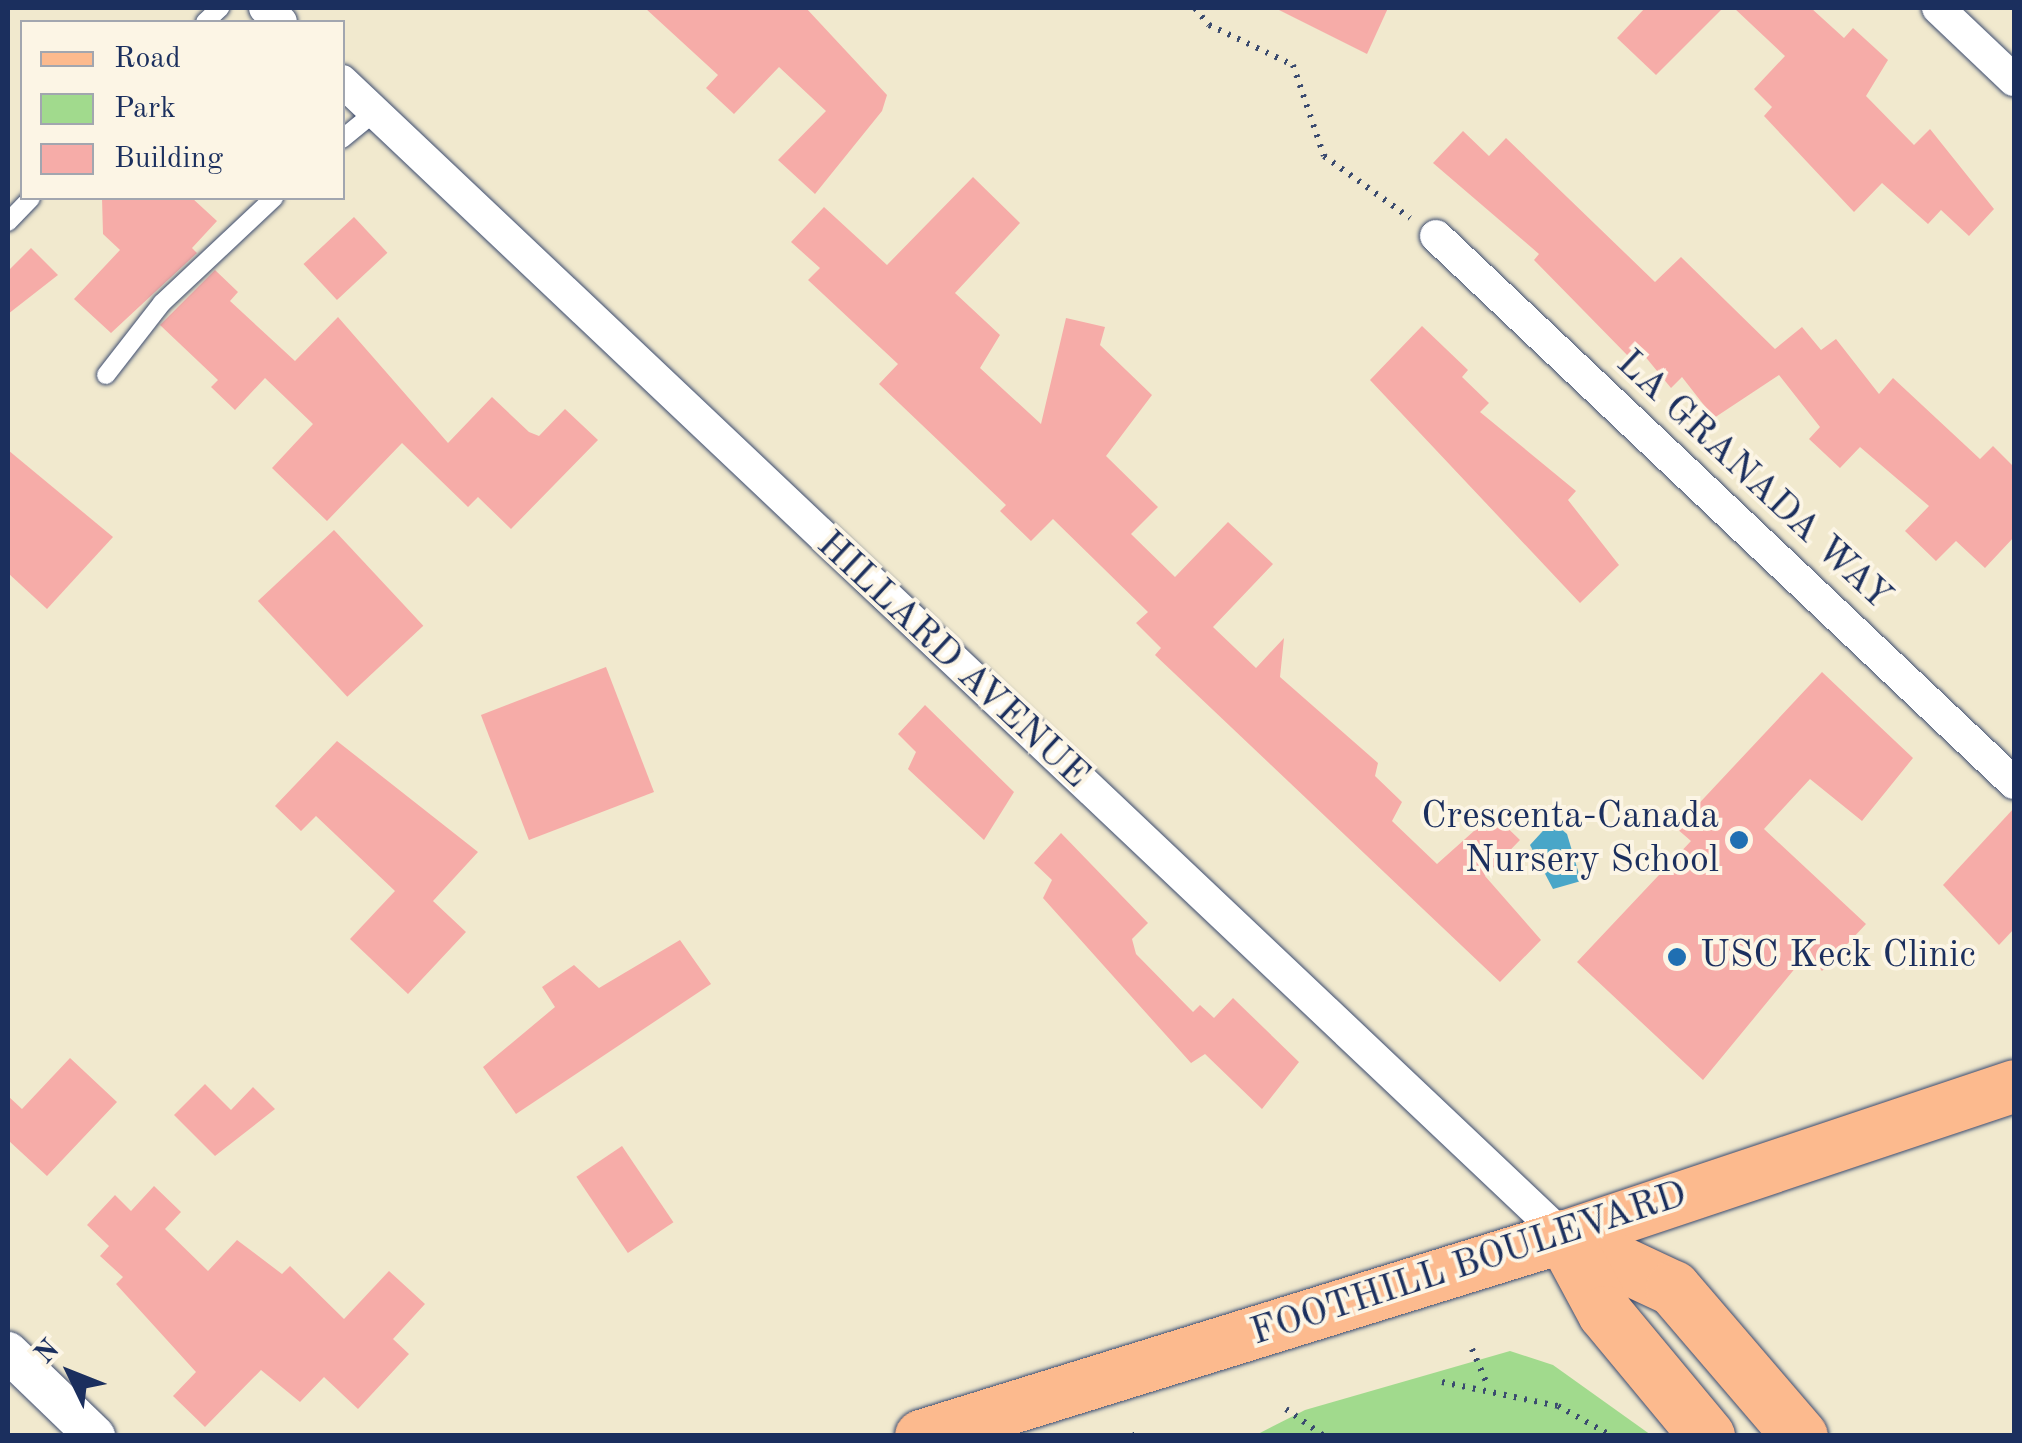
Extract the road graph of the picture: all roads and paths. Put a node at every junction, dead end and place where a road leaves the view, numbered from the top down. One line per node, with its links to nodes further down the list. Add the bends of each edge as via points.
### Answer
1 (1195, 8): 10 (path, via 1209,25 1293,65 1324,156)
2 (1938, 8): 3 (street)
3 (2014, 80)
4 (345, 84): 5 (street, HILLARD AVENUE)
5 (375, 112): 6 (lane); 14 (street, HILLARD AVENUE)
6 (345, 137)
7 (30, 200): 9 (lane)
8 (272, 200): 11 (lane, via 162,303)
9 (8, 222)
10 (1436, 236): 12 (street, LA GRANADA WAY)
11 (106, 375)
12 (2014, 784)
13 (2014, 1086): 14 (main road, FOOTHILL BOULEVARD)
14 (1564, 1237): 21 (main road, FOOTHILL BOULEVARD); 24 (highway, HILLARD AVENUE, via 1606,1314); 25 (highway, HILLARD AVENUE, via 1673,1288)
15 (1472, 1349): 18 (path)
16 (8, 1352): 20 (street)
17 (1442, 1382): 18 (path)
18 (1488, 1387): 23 (path, via 1558,1406)
19 (1286, 1409): 22 (path)
20 (95, 1436)
21 (921, 1436)
22 (1324, 1436)
23 (1612, 1436)
24 (1708, 1436)
25 (1800, 1436)

